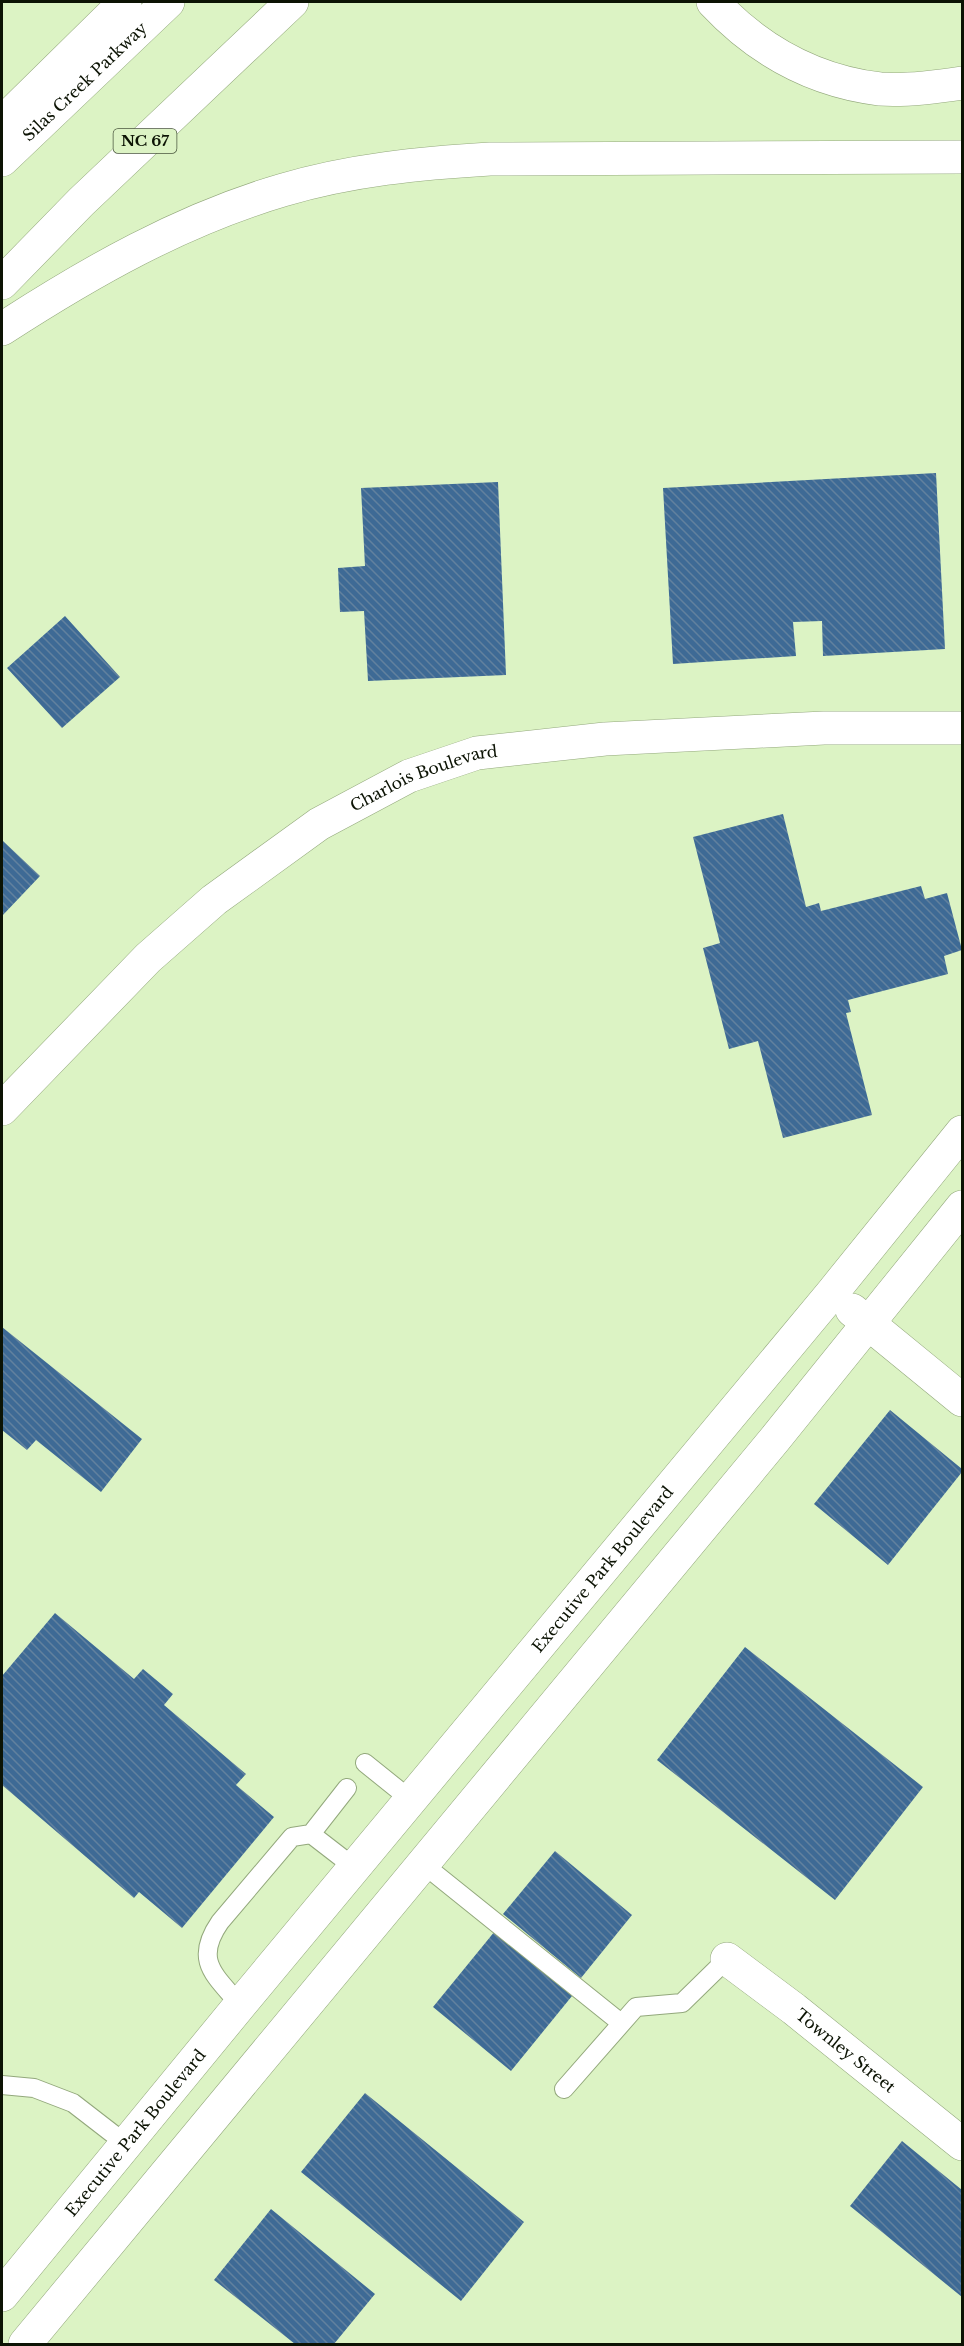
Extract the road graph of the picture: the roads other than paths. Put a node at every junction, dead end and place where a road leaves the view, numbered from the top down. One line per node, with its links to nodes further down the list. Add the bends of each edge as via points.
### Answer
1 (125, 2): 6 (main road)
2 (168, 2): 8 (main road, Silas Creek Parkway)
3 (292, 2): 9 (main road, NC 67, via 81,202)
4 (712, 2): 5 (main road, via 735,26 765,48 797,66 840,81 881,89)
5 (963, 83)
6 (2, 123)
7 (963, 156): 10 (main road, via 490,159 337,177 273,193 177,229 60,291)
8 (2, 160)
9 (2, 283)
10 (2, 329)
11 (963, 728): 12 (main road, Charlois Boulevard, via 824,728 605,739 477,753 409,776 319,824 214,900 148,958)
12 (2, 1109)
13 (963, 1132): 15 (main road, Executive Park Boulevard)
14 (963, 1207): 16 (main road)
15 (832, 1293): 16 (main road); 20 (main road, Executive Park Boulevard)
16 (867, 1324): 17 (main road); 22 (main road)
17 (963, 1400)
18 (365, 1763): 20 (lane)
19 (347, 1788): 21 (lane)
20 (411, 1800): 23 (main road, Executive Park Boulevard)
21 (311, 1834): 23 (lane); 25 (lane, via 292,1837 210,1935 206,1958 211,1970)
22 (423, 1864): 26 (lane); 27 (main road)
23 (355, 1868): 25 (main road, Executive Park Boulevard)
24 (727, 1959): 26 (lane, via 682,2003 636,2007); 31 (main road, Townley Street)
25 (240, 2005): 27 (main road); 30 (main road, Executive Park Boulevard)
26 (621, 2023): 29 (lane)
27 (274, 2043): 33 (main road)
28 (2, 2085): 30 (lane, via 34,2088 73,2103)
29 (564, 2089)
30 (126, 2144): 32 (main road, Executive Park Boulevard)
31 (963, 2144)
32 (31, 2260): 33 (main road); 34 (main road, Executive Park Boulevard)
33 (68, 2292): 35 (main road)
34 (2, 2295)
35 (25, 2344)

